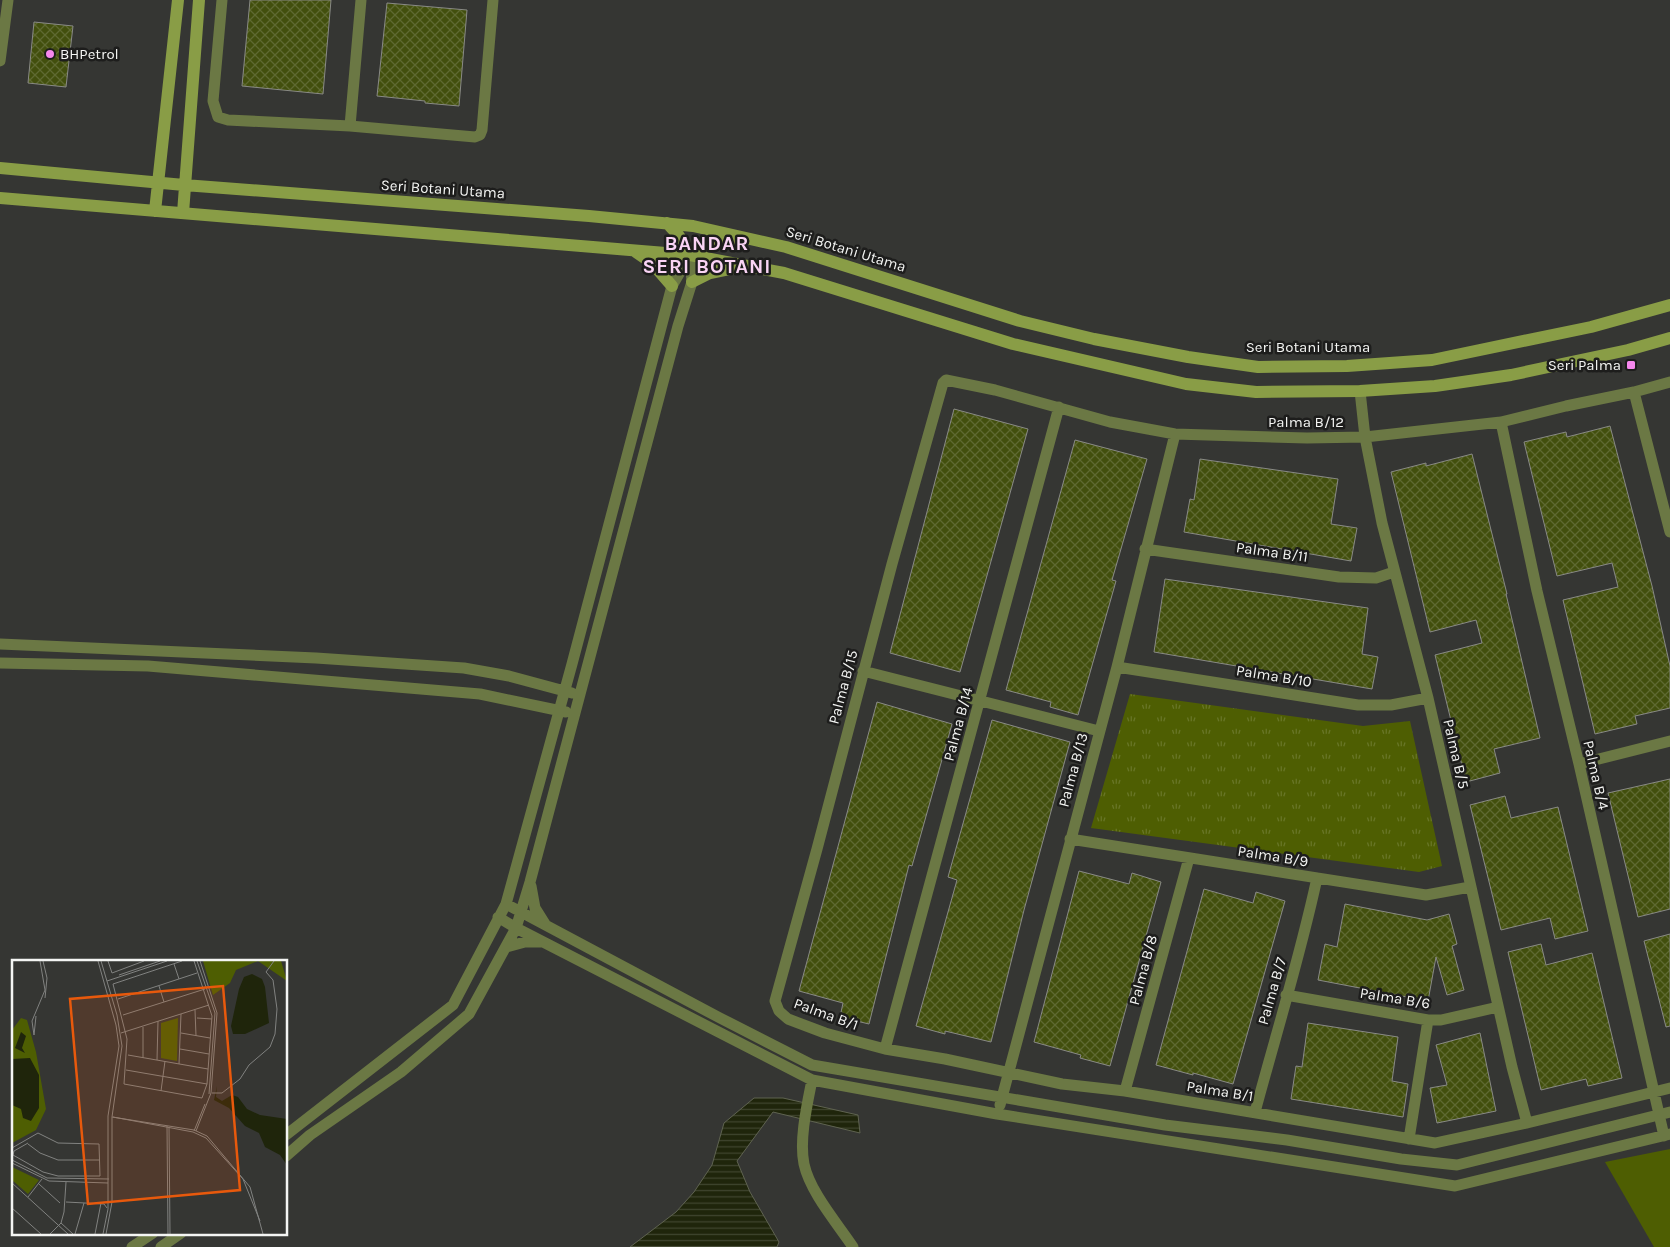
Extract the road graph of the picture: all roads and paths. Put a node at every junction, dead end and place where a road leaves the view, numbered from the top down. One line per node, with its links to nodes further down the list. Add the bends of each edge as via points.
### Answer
1 (8, 0): 7 (street)
2 (178, 0): 10 (main road)
3 (199, 0): 11 (main road)
4 (222, 0): 8 (street, via 213,101 218,117)
5 (361, 0): 8 (street)
6 (493, 0): 8 (street, via 480,135)
7 (0, 61)
8 (350, 126)
9 (0, 168): 10 (main road, Seri Botani Utama)
10 (158, 182): 11 (main road, Seri Botani Utama); 13 (main road)
11 (184, 185): 14 (main road); 15 (main road, Seri Botani Utama)
12 (0, 198): 13 (main road)
13 (155, 211): 14 (main road)
14 (183, 213): 17 (main road)
15 (667, 223): 16 (main road, Seri Botani Utama); 18 (main road)
16 (764, 243): 18 (main road, via 710,243); 22 (main road, Seri Botani Utama, via 888,278 1020,321 1170,354 1258,367 1347,366 1432,360 1590,327)
17 (633, 251): 18 (main road); 21 (main road, via 652,263)
18 (690, 255): 19 (main road); 20 (street); 21 (street)
19 (747, 266): 20 (main road, via 710,274); 26 (main road, via 784,273 1013,344 1186,384 1256,392)
20 (692, 282): 40 (street)
21 (672, 286): 39 (street)
22 (1670, 305)
23 (1670, 338): 26 (main road, via 1511,375 1436,386)
24 (943, 382): 28 (street, Palma B/12, via 951,381); 38 (street, Palma B/15)
25 (1670, 382): 27 (street, Palma B/12)
26 (1360, 391): 31 (street, Palma B/5)
27 (1634, 392): 29 (street, Palma B/12); 32 (street)
28 (1059, 407): 30 (street, Palma B/12, via 1110,422); 42 (street, Palma B/14)
29 (1501, 422): 31 (street, Palma B/12); 47 (street, Palma B/4)
30 (1175, 434): 31 (street, Palma B/12); 33 (street, Palma B/13)
31 (1365, 437): 34 (street, Palma B/5)
32 (1670, 532)
33 (1145, 549): 34 (street, Palma B/11, via 1339,576 1376,578); 37 (street, Palma B/13)
34 (1394, 572): 41 (street, Palma B/5)
35 (0, 644): 39 (street, via 464,668)
36 (0, 663): 43 (street, via 167,668 480,694)
37 (1117, 667): 41 (street, Palma B/10, via 1358,705); 45 (street, Palma B/13)
38 (863, 671): 42 (street); 61 (street, Palma B/15)
39 (565, 691): 40 (street); 43 (street)
40 (580, 696): 44 (street)
41 (1428, 698): 52 (street, Palma B/5)
42 (980, 701): 45 (street); 64 (street, Palma B/14)
43 (559, 710): 44 (street); 53 (street)
44 (575, 714): 51 (street)
45 (1099, 731): 48 (street, Palma B/13)
46 (1670, 741): 47 (street)
47 (1579, 764): 69 (street, Palma B/4)
48 (1070, 839): 49 (street, Palma B/9); 65 (street, Palma B/13)
49 (1189, 858): 50 (street, Palma B/9); 68 (street, Palma B/8)
50 (1316, 878): 52 (street, Palma B/9, via 1426,895); 60 (street, Palma B/7, via 1304,937)
51 (530, 882): 54 (street); 56 (street, via 535,908)
52 (1470, 887): 62 (street, Palma B/5)
53 (506, 904): 54 (street); 55 (street)
54 (522, 913): 56 (street); 57 (street)
55 (498, 917): 57 (street); 75 (street, via 453,1005)
56 (546, 925): 70 (street, via 812,1065)
57 (516, 928): 58 (street); 59 (street)
58 (542, 942): 59 (street); 66 (street)
59 (506, 947): 78 (street, via 469,1014 400,1072)
60 (1286, 995): 63 (street, Palma B/6); 71 (street, Palma B/7)
61 (775, 1001): 64 (street, Palma B/1, via 779,1011 788,1019)
62 (1498, 1007): 63 (street, Palma B/6); 74 (street, Palma B/5)
63 (1428, 1020): 77 (street)
64 (885, 1049): 65 (street, Palma B/1)
65 (1008, 1073): 68 (street, Palma B/1, via 1062,1084); 70 (street, Palma B/13)
66 (812, 1080): 72 (street); 83 (street, via 803,1138 804,1164 813,1187)
67 (1670, 1088): 69 (street, Palma B/1)
68 (1125, 1091): 71 (street, Palma B/1)
69 (1653, 1092): 73 (street, Palma B/4); 74 (street, Palma B/1)
70 (1002, 1097): 72 (street, Palma B/13); 73 (street, via 1401,1159 1457,1164)
71 (1255, 1112): 77 (street, Palma B/1)
72 (997, 1114): 76 (street, via 1455,1186)
73 (1664, 1114): 76 (street, Palma B/4)
74 (1527, 1123): 77 (street, Palma B/1, via 1435,1143)
75 (288, 1133)
76 (1667, 1135)
77 (1409, 1139)
78 (288, 1154)
79 (152, 1234): 81 (street)
80 (180, 1234): 82 (street)
81 (132, 1247)
82 (161, 1247)
83 (853, 1247)

